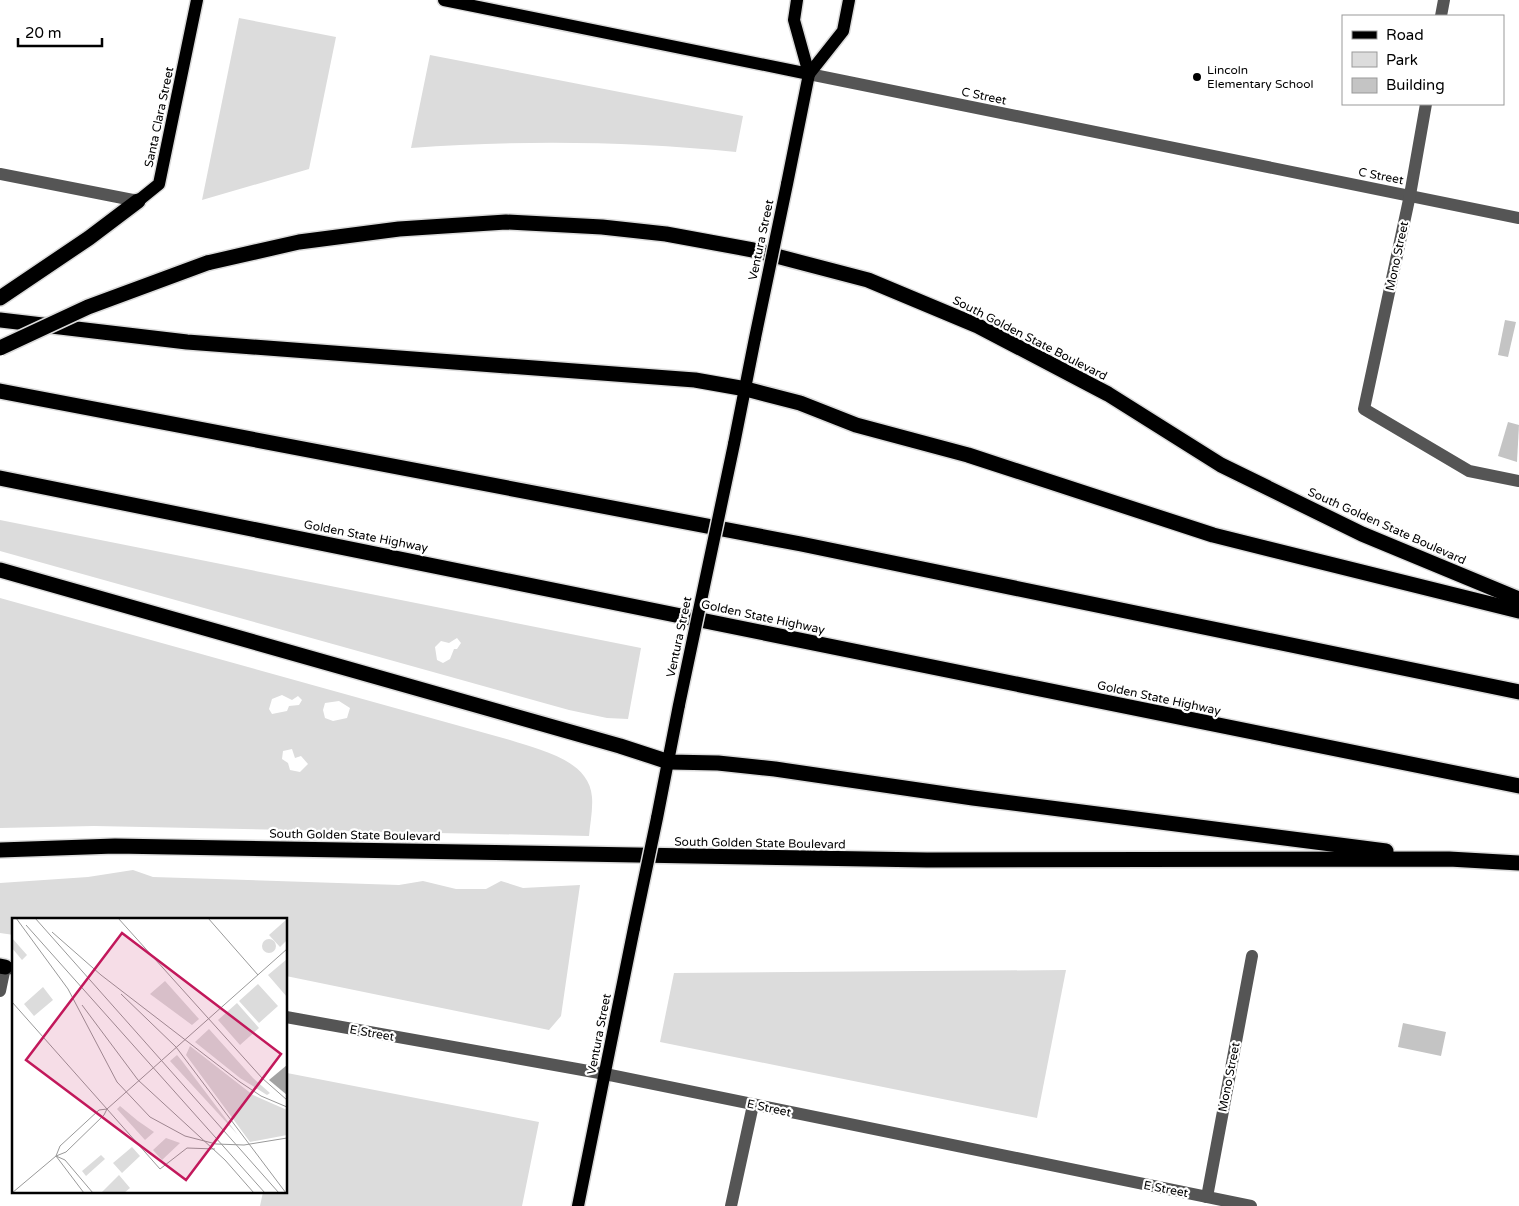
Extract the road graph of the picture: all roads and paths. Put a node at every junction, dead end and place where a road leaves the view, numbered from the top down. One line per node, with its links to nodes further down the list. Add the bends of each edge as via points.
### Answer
1 (197, 0): 11 (main road, Santa Clara Street, via 159,184)
2 (444, 0): 7 (main road, C Street)
3 (797, 0): 7 (main road, Ventura Street, via 794,20)
4 (849, 0): 7 (main road, Ventura Street, via 844,31)
5 (1444, 0): 6 (street)
6 (1441, 15)
7 (809, 74): 10 (street, C Street); 16 (main road, Ventura Street, bridge)
8 (1426, 105): 10 (street, Mono Street)
9 (0, 174): 11 (street)
10 (1410, 195): 12 (street, C Street); 19 (street, Mono Street, via 1364,408 1469,471)
11 (138, 201): 13 (highway)
12 (1519, 218)
13 (0, 298)
14 (0, 320): 16 (highway, via 187,342 695,380)
15 (0, 348): 21 (highway, South Golden State Boulevard, bridge, via 88,307 207,263 299,242 399,229 506,222 666,234 753,250 868,280 978,326 1108,394 1221,465 1362,534)
16 (746, 389): 22 (highway, via 800,403 856,425 968,455 1212,535); 24 (main road, Ventura Street, bridge)
17 (0, 391): 23 (highway, via 801,544)
18 (0, 478): 25 (highway, Golden State Highway)
19 (1519, 481)
20 (0, 570): 24 (highway)
21 (1519, 599)
22 (1519, 610)
23 (1519, 692)
24 (669, 762): 27 (highway, via 775,769); 33 (main road, Ventura Street, bridge)
25 (1519, 786)
26 (0, 850): 27 (highway, South Golden State Boulevard, via 115,846 927,860)
27 (1449, 860): 28 (highway, South Golden State Boulevard)
28 (1519, 863)
29 (1252, 956): 35 (street, Mono Street)
30 (6, 967): 31 (street)
31 (0, 991)
32 (288, 1017): 33 (street, E Street)
33 (604, 1074): 34 (street, E Street); 37 (main road, Ventura Street)
34 (753, 1105): 35 (street, E Street); 38 (street)
35 (1207, 1197): 36 (street, E Street)
36 (1222, 1203): 39 (street, E Street)
37 (578, 1206)
38 (731, 1206)
39 (1251, 1206)

